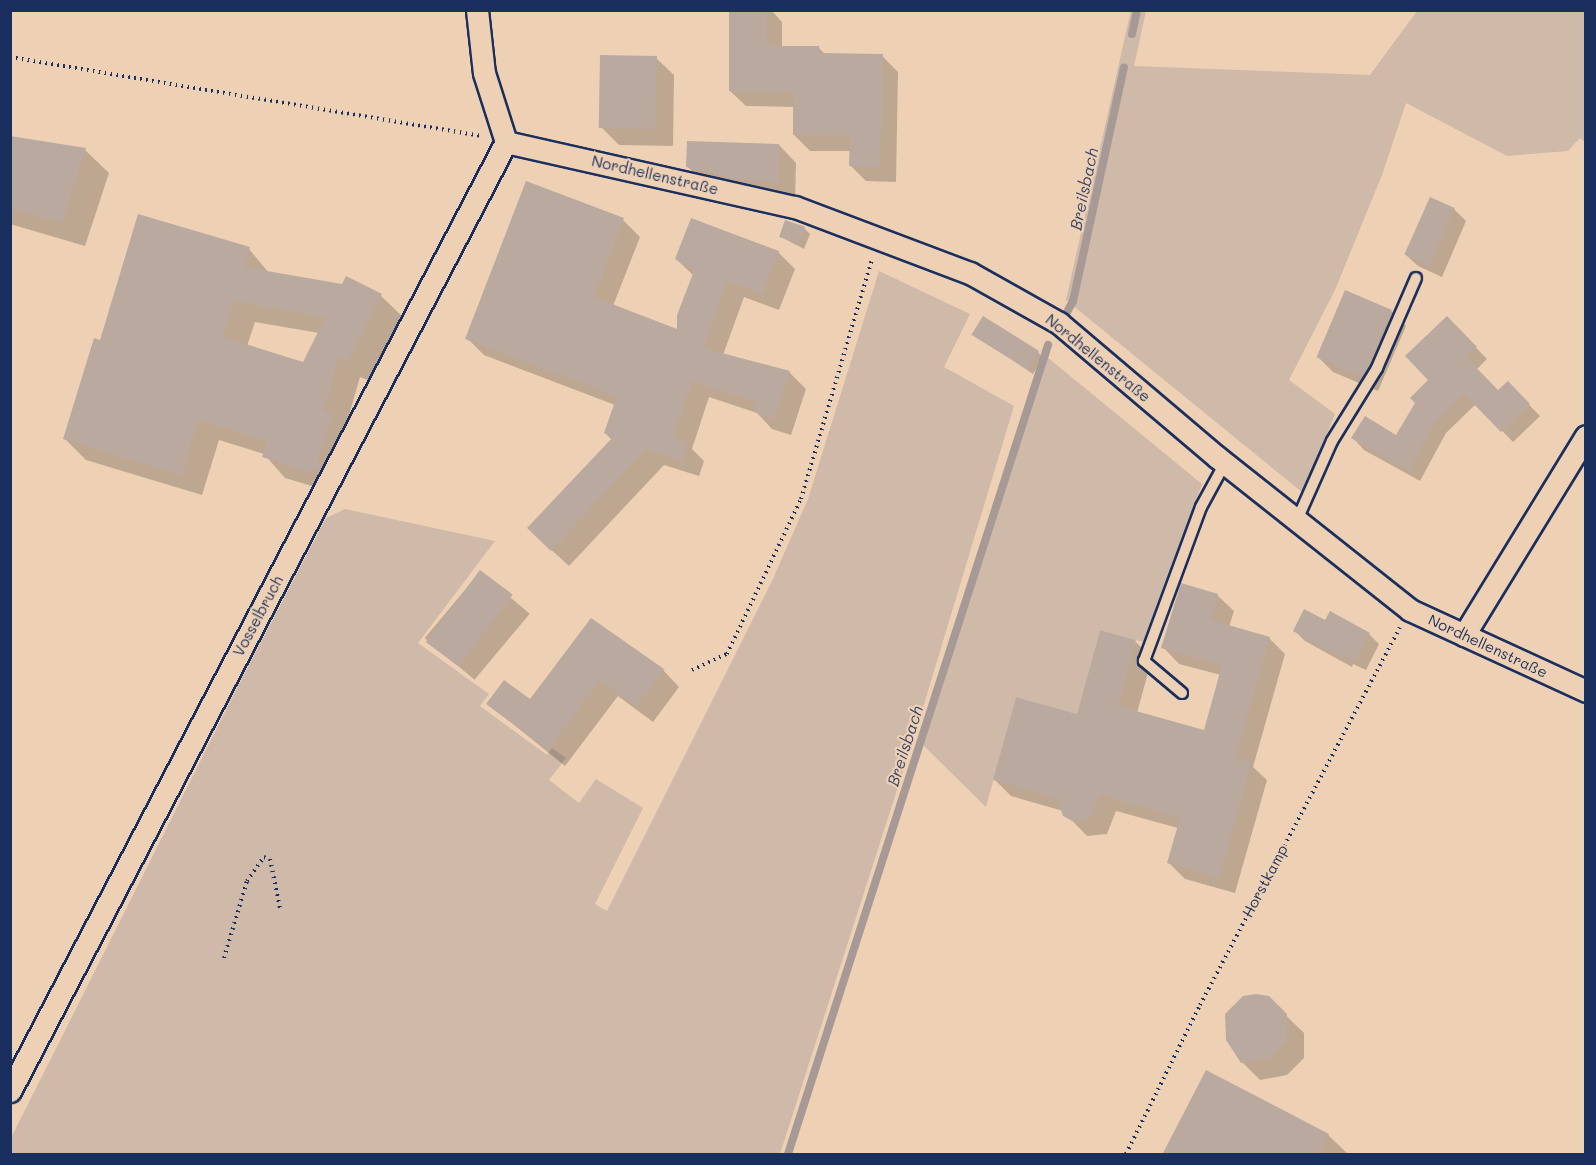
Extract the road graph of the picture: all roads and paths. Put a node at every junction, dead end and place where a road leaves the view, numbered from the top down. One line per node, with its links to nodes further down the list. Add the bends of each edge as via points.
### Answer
1 (477, 10): 3 (street, via 487,83)
2 (10, 57): 3 (path)
3 (506, 142): 4 (street, Nordhellenstraße, via 795,207); 16 (street, Vosselbruch)
4 (879, 236): 7 (street, Nordhellenstraße, via 970,273 1059,323); 11 (path, via 801,499 727,654)
5 (1416, 278): 8 (lane, via 1377,368 1332,441)
6 (1586, 436): 10 (street)
7 (1225, 463): 8 (street, Nordhellenstraße); 13 (lane, via 1201,507 1144,662)
8 (1297, 520): 9 (street, Nordhellenstraße)
9 (1410, 610): 10 (street, Nordhellenstraße); 17 (path, Horstkamp, via 1200,1005)
10 (1464, 635): 12 (street, Nordhellenstraße)
11 (692, 670)
12 (1586, 691)
13 (1182, 693)
14 (280, 908): 15 (path, via 270,859 264,857 247,881)
15 (224, 958)
16 (10, 1091)
17 (1126, 1155)

